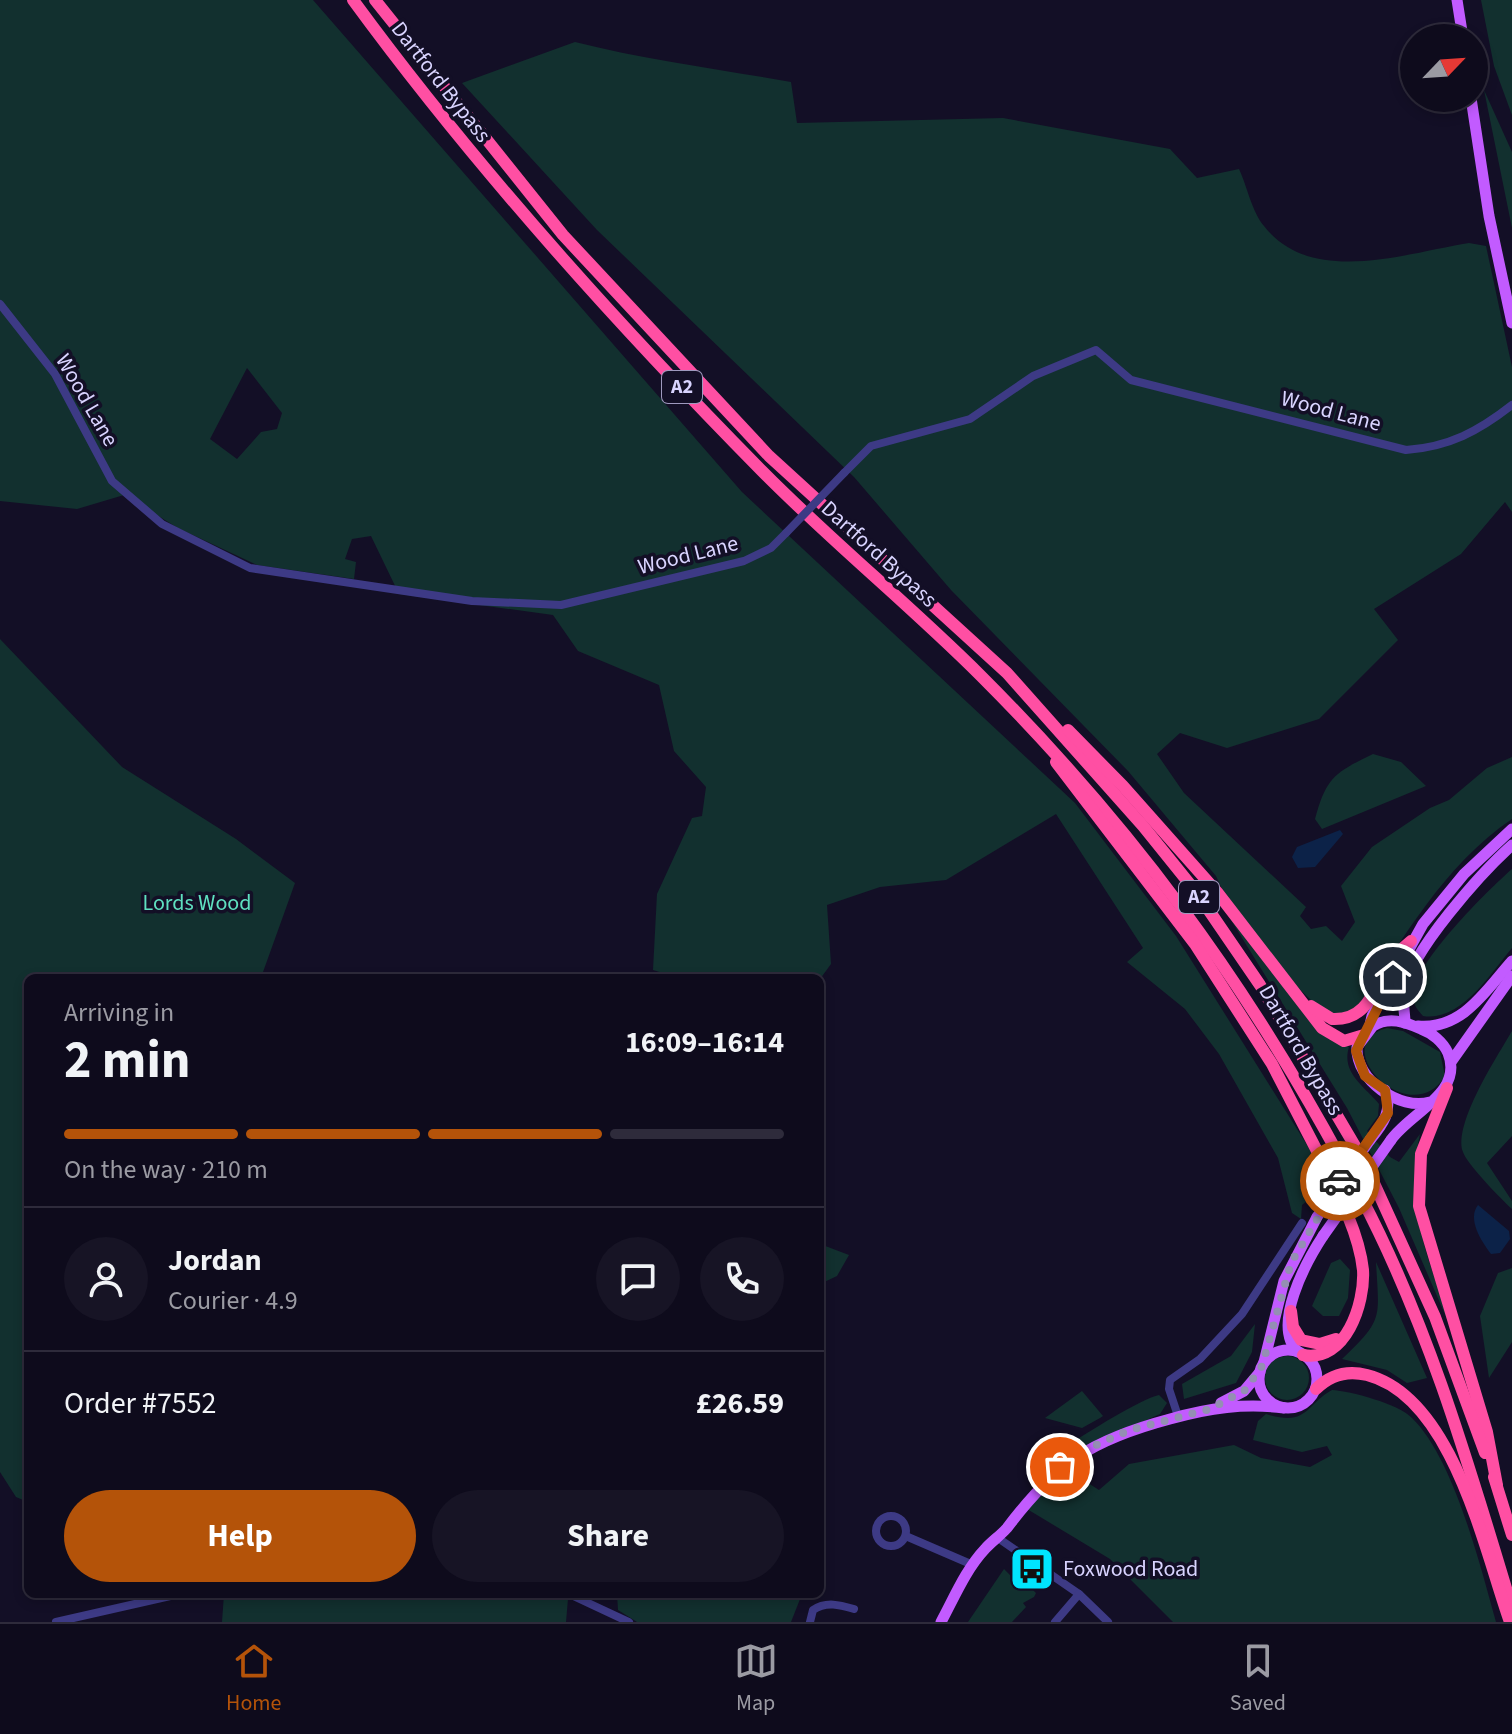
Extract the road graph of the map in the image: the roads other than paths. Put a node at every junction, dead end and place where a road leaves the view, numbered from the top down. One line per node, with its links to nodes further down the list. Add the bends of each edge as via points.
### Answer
1 (353, 0): 10 (highway, Dartford Bypass / A2, via 461,140 572,270 790,499)
2 (375, 0): 9 (highway, Dartford Bypass / A2, via 563,235 769,456)
3 (1457, 0): 4 (main road)
4 (1461, 24)
5 (1473, 112): 7 (main road)
6 (0, 304): 8 (street, Wood Lane, bridge, via 55,374 112,481 162,524 250,568 472,601 561,605 744,561 771,548 871,446 970,419 1033,376 1096,350 1131,380 1406,450 1463,438)
7 (1512, 323)
8 (1512, 405)
9 (1007, 673): 16 (highway, via 1123,786 1217,892); 23 (highway, Dartford Bypass / A2, via 1197,893 1260,985)
10 (1045, 742): 24 (highway, Dartford Bypass / A2, via 1131,838 1203,933 1297,1078); 25 (highway, A2, via 1063,775 1195,944 1272,1064)
11 (1512, 829): 13 (main road, via 1464,874)
12 (1512, 845): 17 (main road, via 1424,950 1404,990)
13 (1411, 941): 16 (highway, via 1354,1016 1329,1018); 18 (main road)
14 (1512, 961): 17 (main road, via 1459,1016 1424,1027)
15 (1512, 976): 19 (main road)
16 (1302, 1000): 18 (highway, via 1335,1038 1346,1041)
17 (1405, 1023): 18 (main road, via 1381,1022); 19 (main road, via 1434,1036)
18 (1367, 1032): 21 (main road, via 1356,1051 1359,1066 1367,1079)
19 (1451, 1062): 20 (main road)
20 (1447, 1088): 22 (main road); 40 (highway, via 1421,1154 1419,1206 1489,1441)
21 (1385, 1090): 22 (main road, via 1407,1103); 35 (main road, bridge, via 1388,1113 1317,1217 1284,1281)
22 (1430, 1102): 30 (main road, bridge, via 1391,1140 1323,1236)
23 (1355, 1146)
24 (1343, 1163)
25 (1331, 1178)
26 (1373, 1181): 40 (highway, via 1435,1317)
27 (1361, 1197): 48 (highway, via 1419,1326 1470,1467)
28 (1348, 1216): 33 (highway, via 1363,1279 1358,1309)
29 (1298, 1222): 31 (street)
30 (1291, 1311): 33 (highway, via 1295,1332 1307,1343 1327,1343); 34 (main road, via 1286,1330)
31 (1242, 1314): 32 (street); 39 (street, via 1200,1359 1170,1380)
32 (1251, 1320)
33 (1346, 1332): 34 (highway, via 1327,1351)
34 (1300, 1354): 35 (main road, via 1275,1354); 36 (main road, via 1314,1367)
35 (1261, 1369): 37 (main road, via 1264,1395); 38 (main road, via 1239,1395)
36 (1316, 1389): 37 (main road, via 1302,1405); 56 (highway, via 1340,1374 1367,1375 1396,1390 1425,1417 1459,1478)
37 (1284, 1408): 38 (main road, via 1248,1404)
38 (1210, 1409): 39 (main road)
39 (1178, 1416): 43 (main road, via 1130,1430 1074,1457 1036,1489)
40 (1497, 1485): 41 (highway)
41 (1512, 1535)
42 (908, 1537): 44 (street)
43 (998, 1538): 44 (main road); 45 (street)
44 (973, 1565): 53 (main road)
45 (1079, 1594): 54 (street); 55 (street)
46 (161, 1598): 50 (street)
47 (578, 1598): 51 (street)
48 (1512, 1608)
49 (854, 1609): 52 (street, via 820,1606)
50 (56, 1622)
51 (629, 1622)
52 (810, 1622)
53 (941, 1622)
54 (1055, 1622)
55 (1108, 1622)
56 (1510, 1622)

